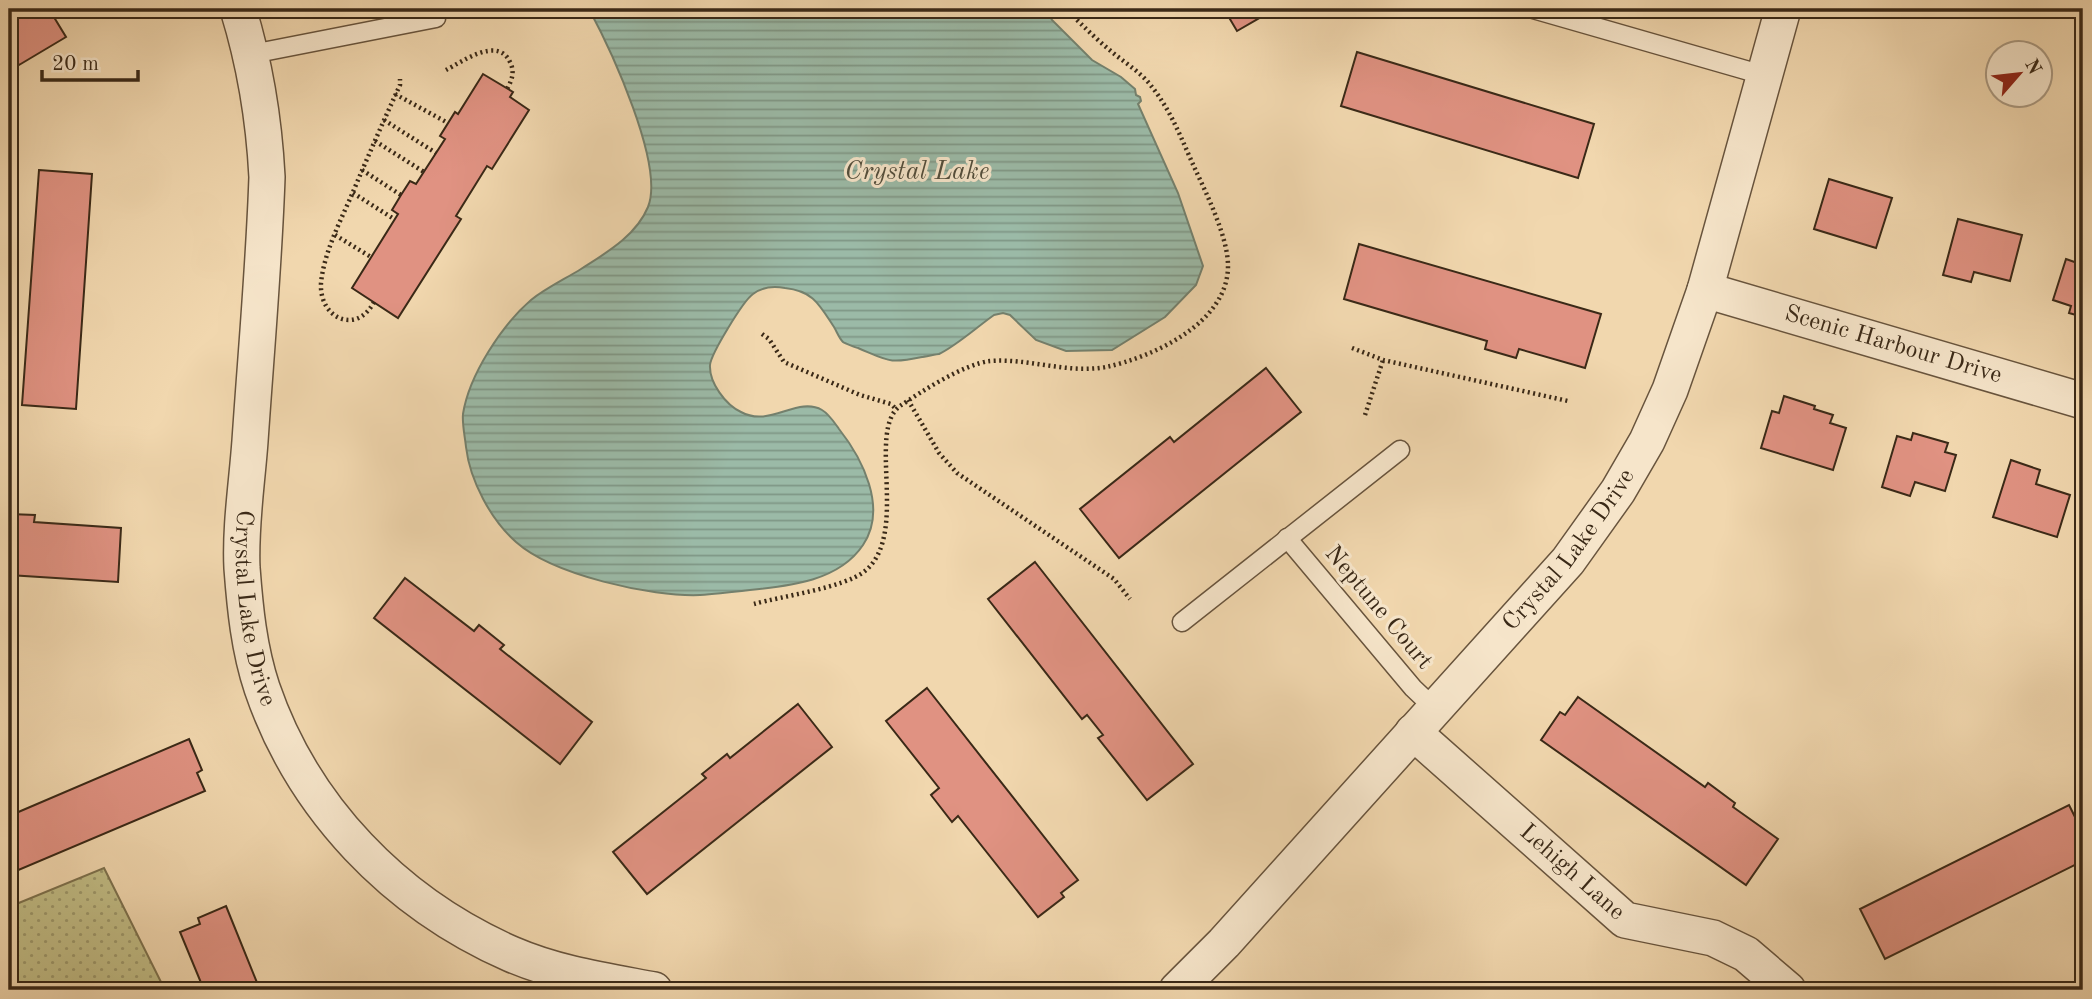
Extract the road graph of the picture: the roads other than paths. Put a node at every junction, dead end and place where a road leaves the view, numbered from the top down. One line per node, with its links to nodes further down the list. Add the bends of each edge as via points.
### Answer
1 (238, 9): 5 (street, Crystal Lake Drive)
2 (1533, 9): 6 (lane)
3 (1783, 9): 6 (street, Crystal Lake Drive)
4 (436, 18): 5 (lane)
5 (252, 54): 13 (street, Crystal Lake Drive, via 267,177 242,564 249,639 261,687 321,803 371,861 410,895 463,931 513,955 570,975)
6 (1763, 75): 7 (street, Crystal Lake Drive)
7 (1704, 290): 8 (street, Scenic Harbour Drive); 12 (street, Crystal Lake Drive, via 1670,390 1618,491 1568,561)
8 (2083, 401)
9 (1400, 450): 10 (lane, Neptune Court)
10 (1287, 538): 11 (lane, Neptune Court); 12 (lane, Neptune Court, via 1413,688)
11 (1182, 622)
12 (1424, 720): 14 (street, Crystal Lake Drive); 15 (street, Lehigh Lane, via 1625,920 1713,938 1746,954)
13 (654, 990)
14 (1177, 990)
15 (1788, 990)

